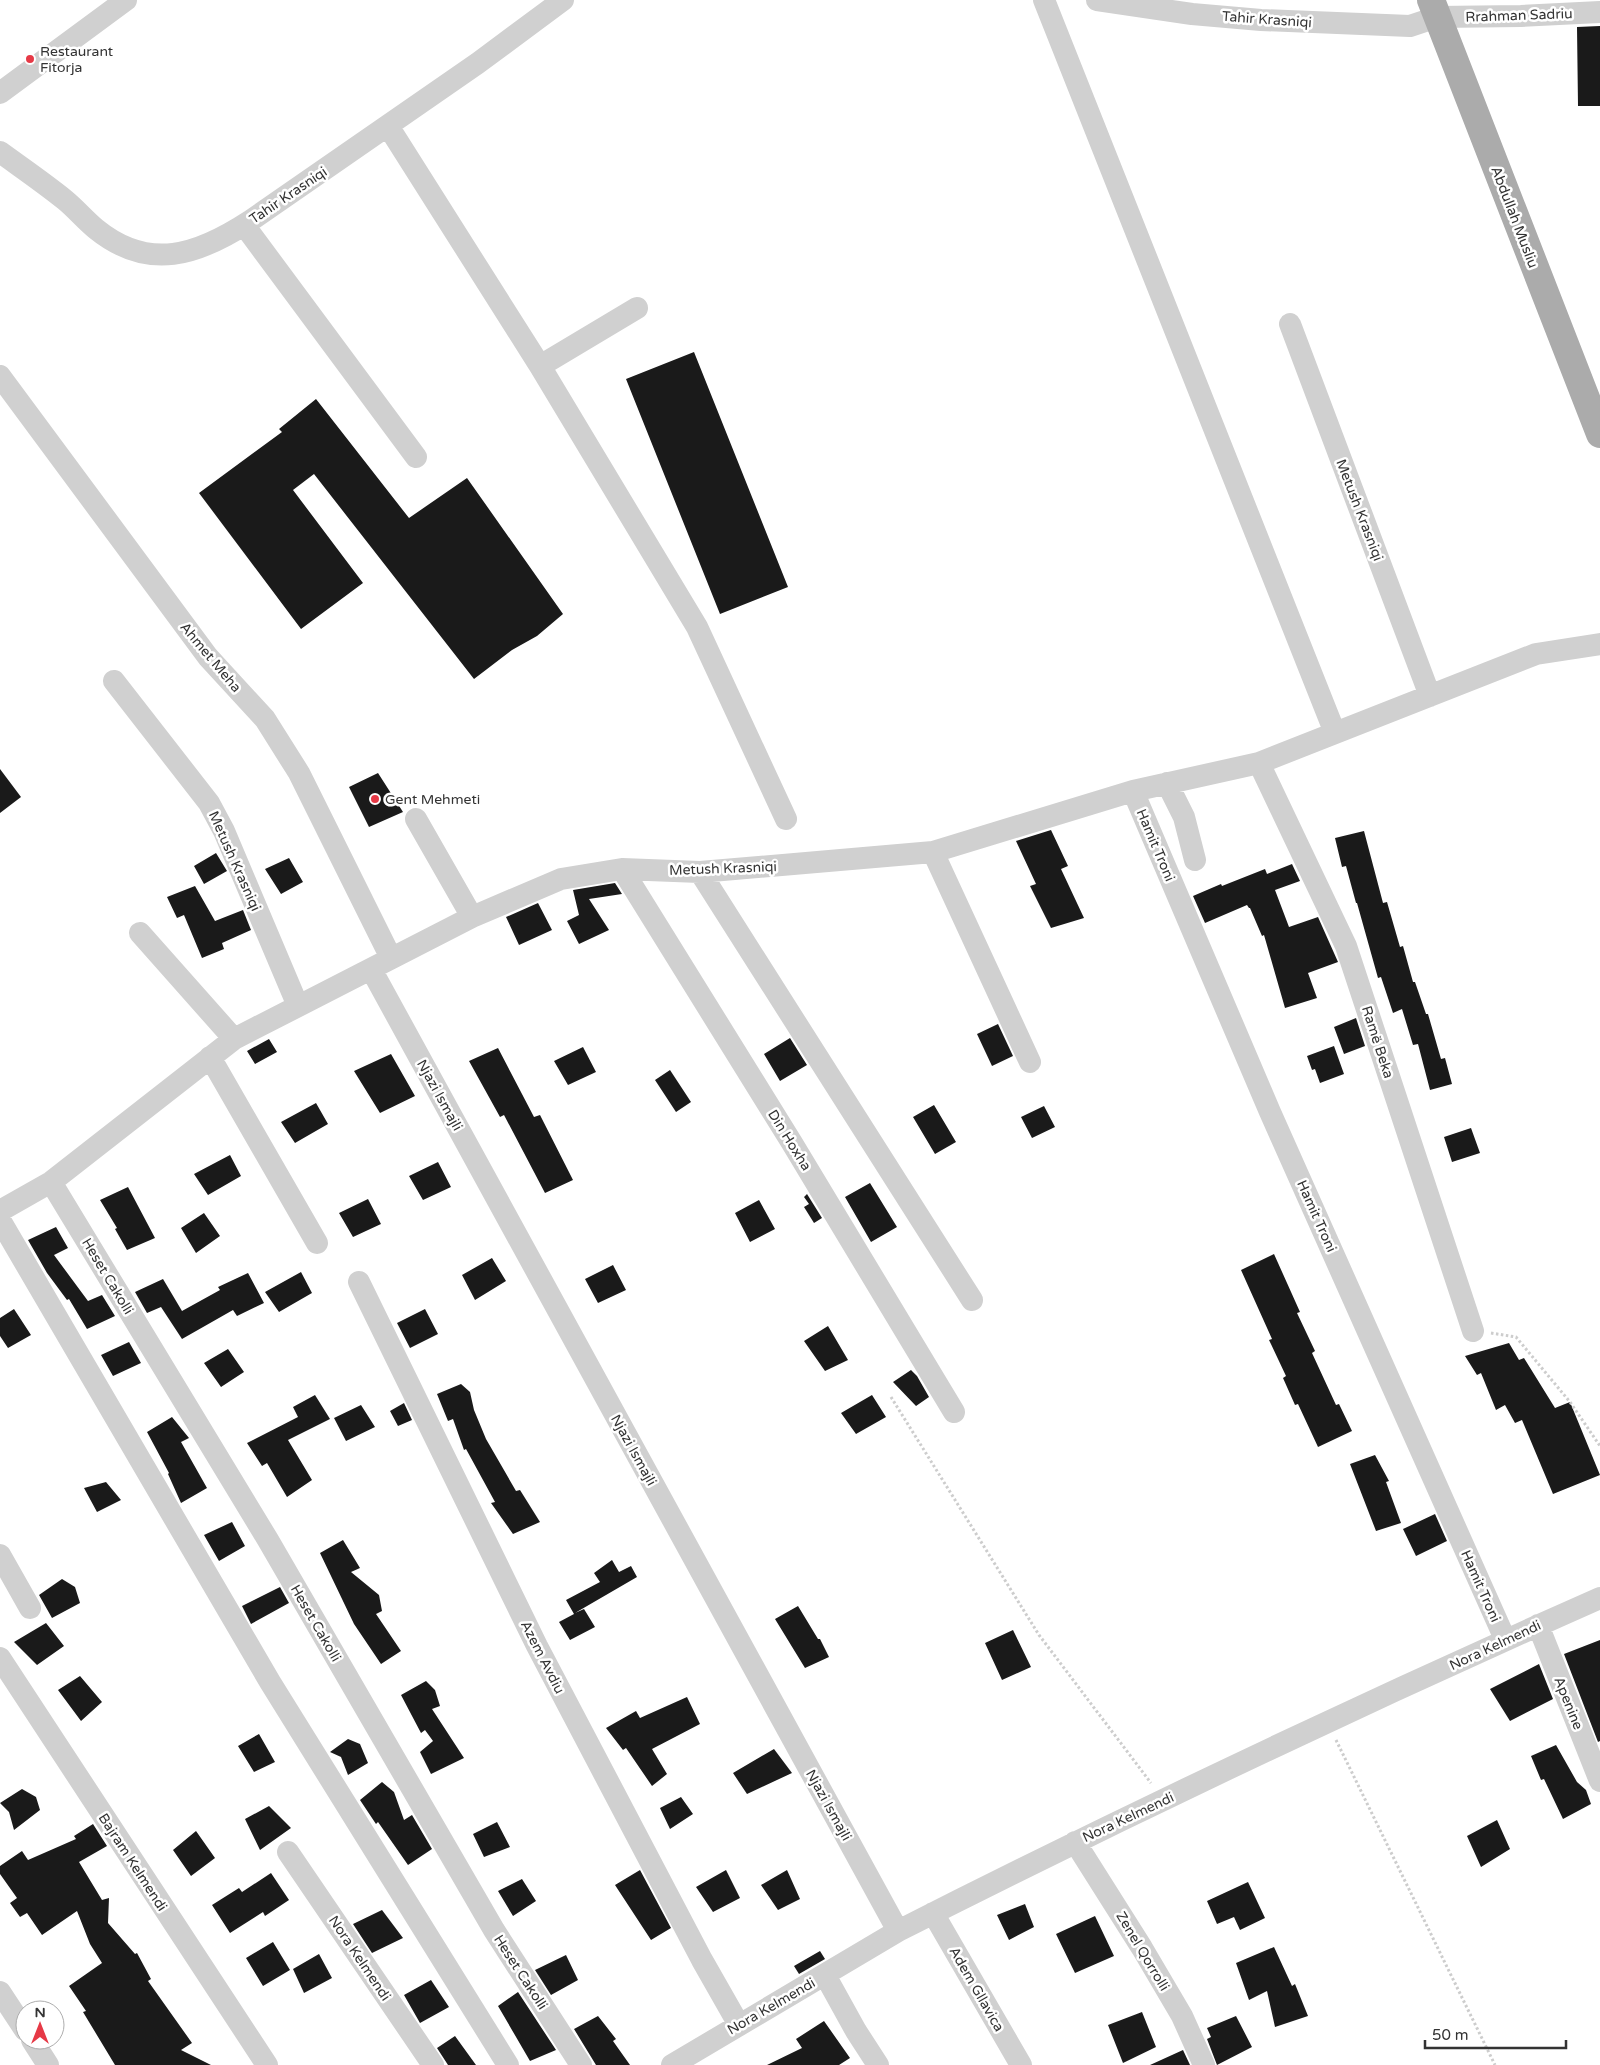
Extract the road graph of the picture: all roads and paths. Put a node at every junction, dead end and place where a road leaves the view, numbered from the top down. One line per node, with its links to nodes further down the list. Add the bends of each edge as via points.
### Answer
1 (126, 0): 7 (street)
2 (563, 0): 8 (street, Tahir Krasniqi)
3 (1044, 0): 20 (street)
4 (1097, 0): 5 (street, Tahir Krasniqi, via 1261,20 1410,26)
5 (1434, 8): 6 (street, Rrahman Sadriu, via 1521,16); 15 (main road, Abdullah Musliu)
6 (1600, 12)
7 (0, 93)
8 (388, 126): 10 (street, Tahir Krasniqi); 13 (street)
9 (0, 152): 10 (street, Tahir Krasniqi, via 66,201 97,230 130,250 161,255 191,251)
10 (244, 225): 16 (street)
11 (637, 308): 13 (street)
12 (1290, 324): 19 (street, Metush Krasniqi)
13 (540, 366): 25 (street, via 697,627)
14 (0, 376): 32 (street, Ahmet Meha, via 208,657 265,720 299,773)
15 (1600, 434)
16 (416, 457)
17 (1600, 644): 19 (street, Metush Krasniqi, via 1536,654)
18 (114, 681): 34 (street, Metush Krasniqi, via 209,803)
19 (1430, 696): 20 (street, Metush Krasniqi)
20 (1335, 733): 21 (street, Metush Krasniqi)
21 (1259, 763): 22 (street, Metush Krasniqi); 44 (street, Ramë Beka, via 1346,946)
22 (1166, 783): 23 (street, Metush Krasniqi); 27 (street, via 1184,817)
23 (1133, 791): 26 (street, Metush Krasniqi); 52 (street, Hamit Troni, via 1274,1121)
24 (416, 819): 30 (street)
25 (786, 819)
26 (933, 852): 29 (street, Metush Krasniqi); 37 (street)
27 (1194, 860)
28 (622, 869): 29 (street, Metush Krasniqi); 30 (street, Metush Krasniqi, via 561,879); 46 (street, Din Hoxha)
29 (700, 872): 43 (street)
30 (472, 917): 32 (street, Metush Krasniqi)
31 (140, 932): 35 (street)
32 (390, 958): 33 (street, Metush Krasniqi)
33 (371, 969): 34 (street, Metush Krasniqi); 60 (street, Njazi Ismajli)
34 (298, 1006): 35 (street, Metush Krasniqi)
35 (234, 1039): 36 (street, Metush Krasniqi)
36 (210, 1057): 38 (street, Metush Krasniqi); 41 (street)
37 (1030, 1062)
38 (51, 1182): 39 (street, Metush Krasniqi); 70 (street, Heset Cakolli, via 268,1540 494,1930)
39 (0, 1210)
40 (0, 1220): 69 (street, via 270,1682)
41 (317, 1243)
42 (359, 1282): 64 (street, Azem Avdiu, via 537,1646)
43 (972, 1300)
44 (1473, 1331): 47 (path, via 1516,1337 1570,1402)
45 (891, 1397): 56 (path, via 1039,1635)
46 (954, 1412)
47 (1600, 1446)
48 (0, 1555): 50 (street)
49 (1600, 1598): 51 (street, Nora Kelmendi)
50 (30, 1608)
51 (1538, 1625): 52 (street, Nora Kelmendi); 55 (street, Apenine)
52 (1505, 1640): 54 (street, Nora Kelmendi)
53 (0, 1658): 67 (street, Bajram Kelmendi)
54 (1328, 1723): 56 (street, Nora Kelmendi); 75 (path)
55 (1600, 1781)
56 (1164, 1800): 57 (street, Nora Kelmendi)
57 (1075, 1842): 59 (street, Nora Kelmendi); 74 (street, Zenel Qorrolli, via 1182,2016)
58 (288, 1852): 68 (street, Nora Kelmendi)
59 (933, 1913): 60 (street, Nora Kelmendi); 73 (street, Adem Gllavica)
60 (898, 1931): 61 (street, Nora Kelmendi)
61 (825, 1975): 64 (street, Nora Kelmendi); 72 (street)
62 (0, 1992): 63 (street)
63 (15, 2015)
64 (739, 2025): 71 (street, Nora Kelmendi)
65 (38, 2050): 66 (street)
66 (48, 2065)
67 (267, 2065)
68 (433, 2065)
69 (508, 2065)
70 (581, 2065)
71 (672, 2065)
72 (878, 2065)
73 (1021, 2065)
74 (1204, 2065)
75 (1495, 2065)

